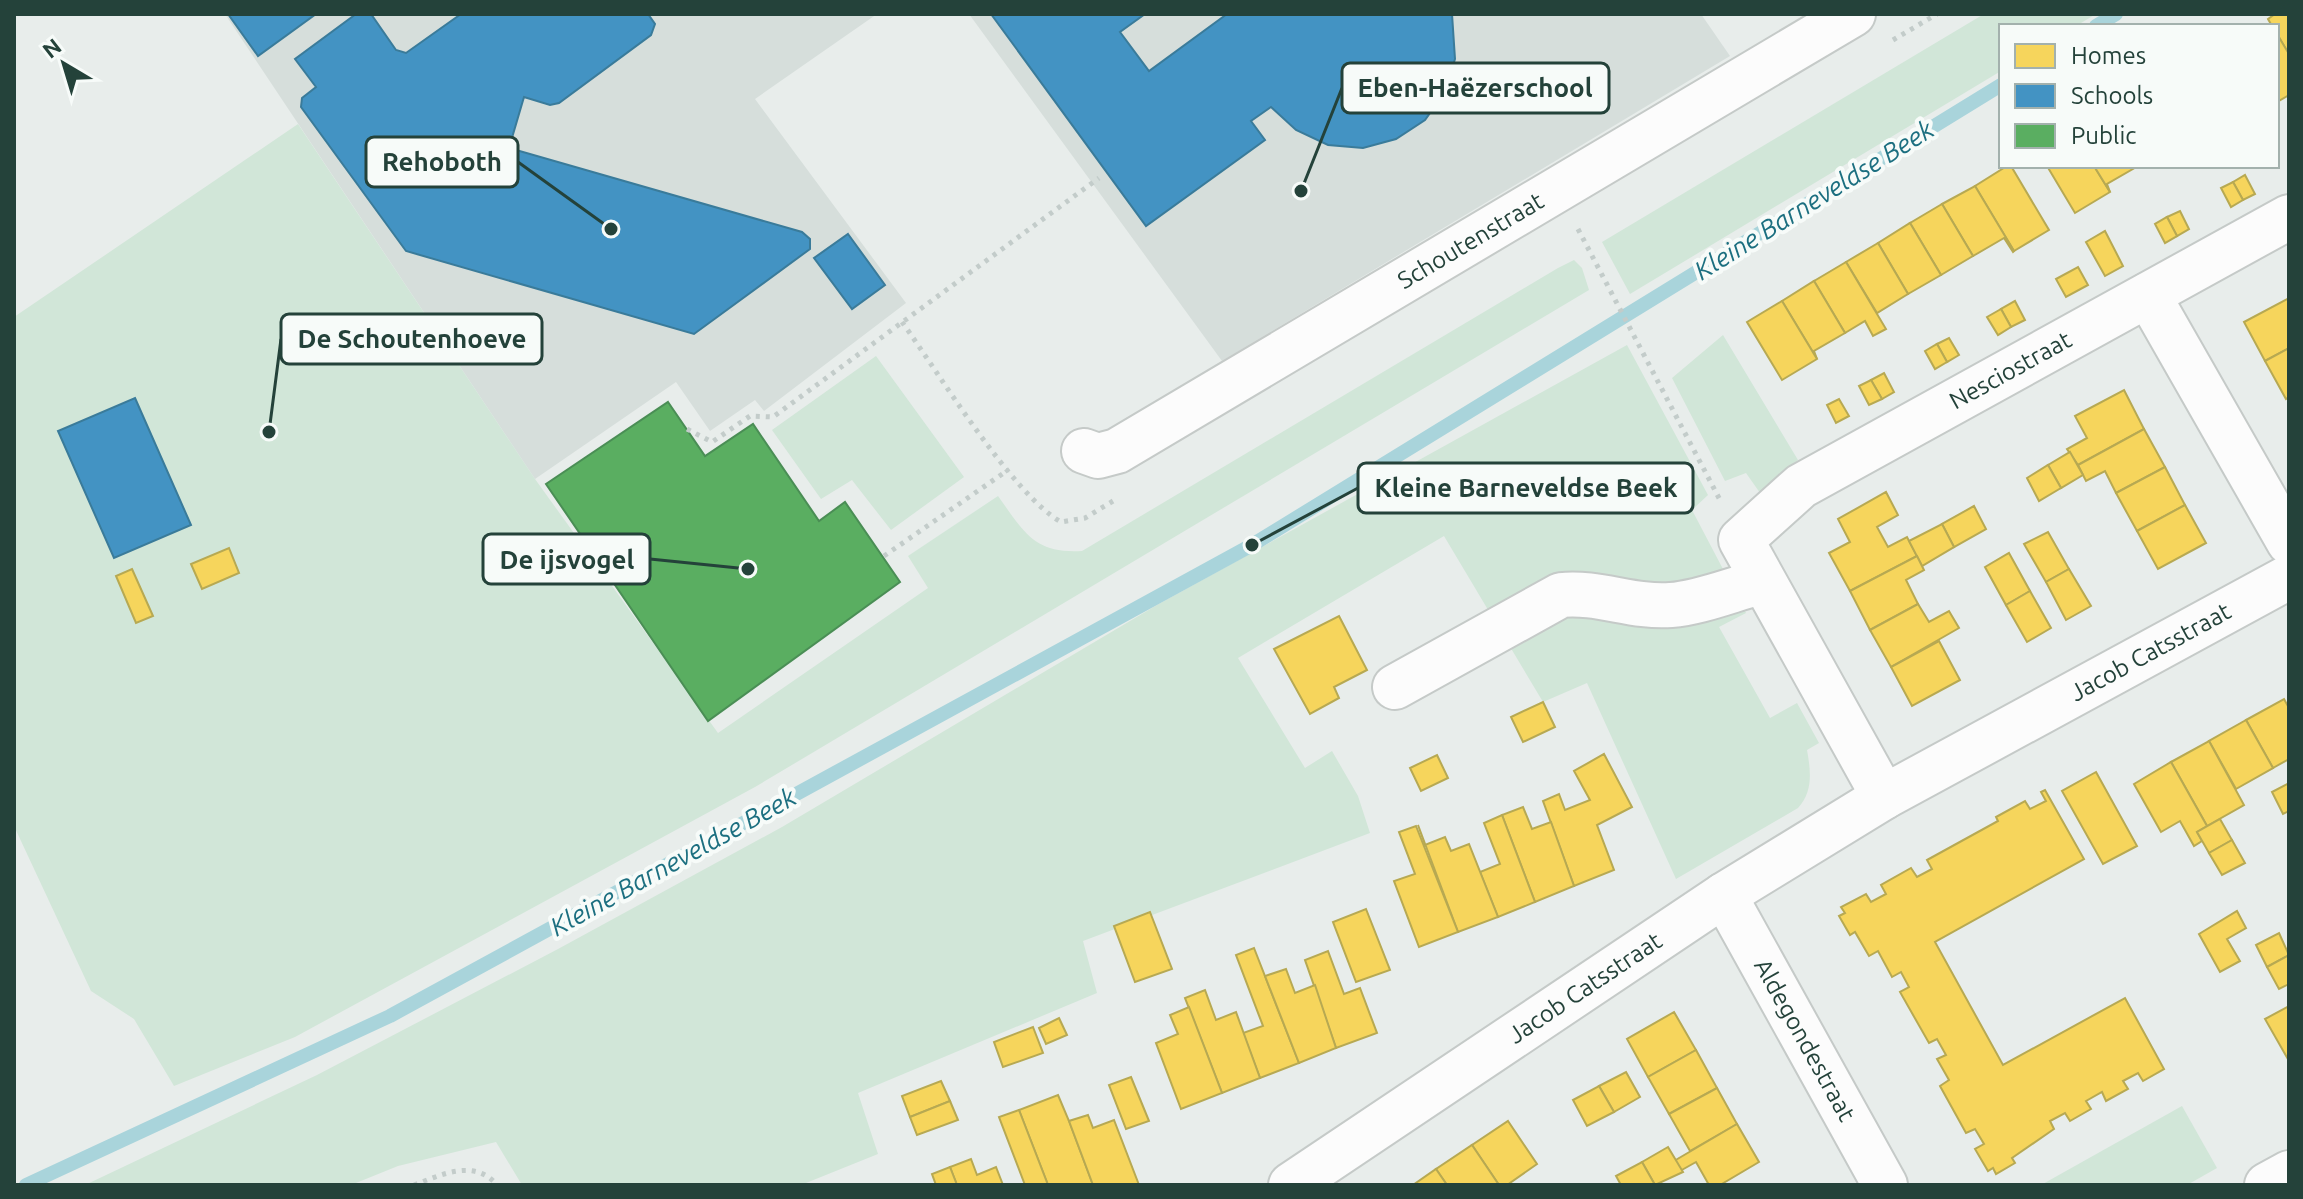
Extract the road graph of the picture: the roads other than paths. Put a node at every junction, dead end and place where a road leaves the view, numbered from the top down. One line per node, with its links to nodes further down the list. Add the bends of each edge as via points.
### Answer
1 (1853, 14): 4 (street, Schoutenstraat, via 1117,451 1098,456)
2 (2289, 217): 3 (street, Nesciostraat)
3 (2148, 295): 5 (street); 7 (street, Nesciostraat, via 1801,486 1741,540)
4 (1084, 451)
5 (2289, 542)
6 (2289, 577): 9 (street, Jacob Catsstraat)
7 (1761, 582): 8 (street, via 1672,605 1620,603 1587,592 1561,595); 9 (street)
8 (1395, 687)
9 (1884, 797): 10 (street, Jacob Catsstraat)
10 (1724, 895): 12 (street, Jacob Catsstraat); 13 (street, Aldegondestraat)
11 (2289, 1173): 14 (street)
12 (1291, 1185)
13 (1885, 1185)
14 (2267, 1185)

